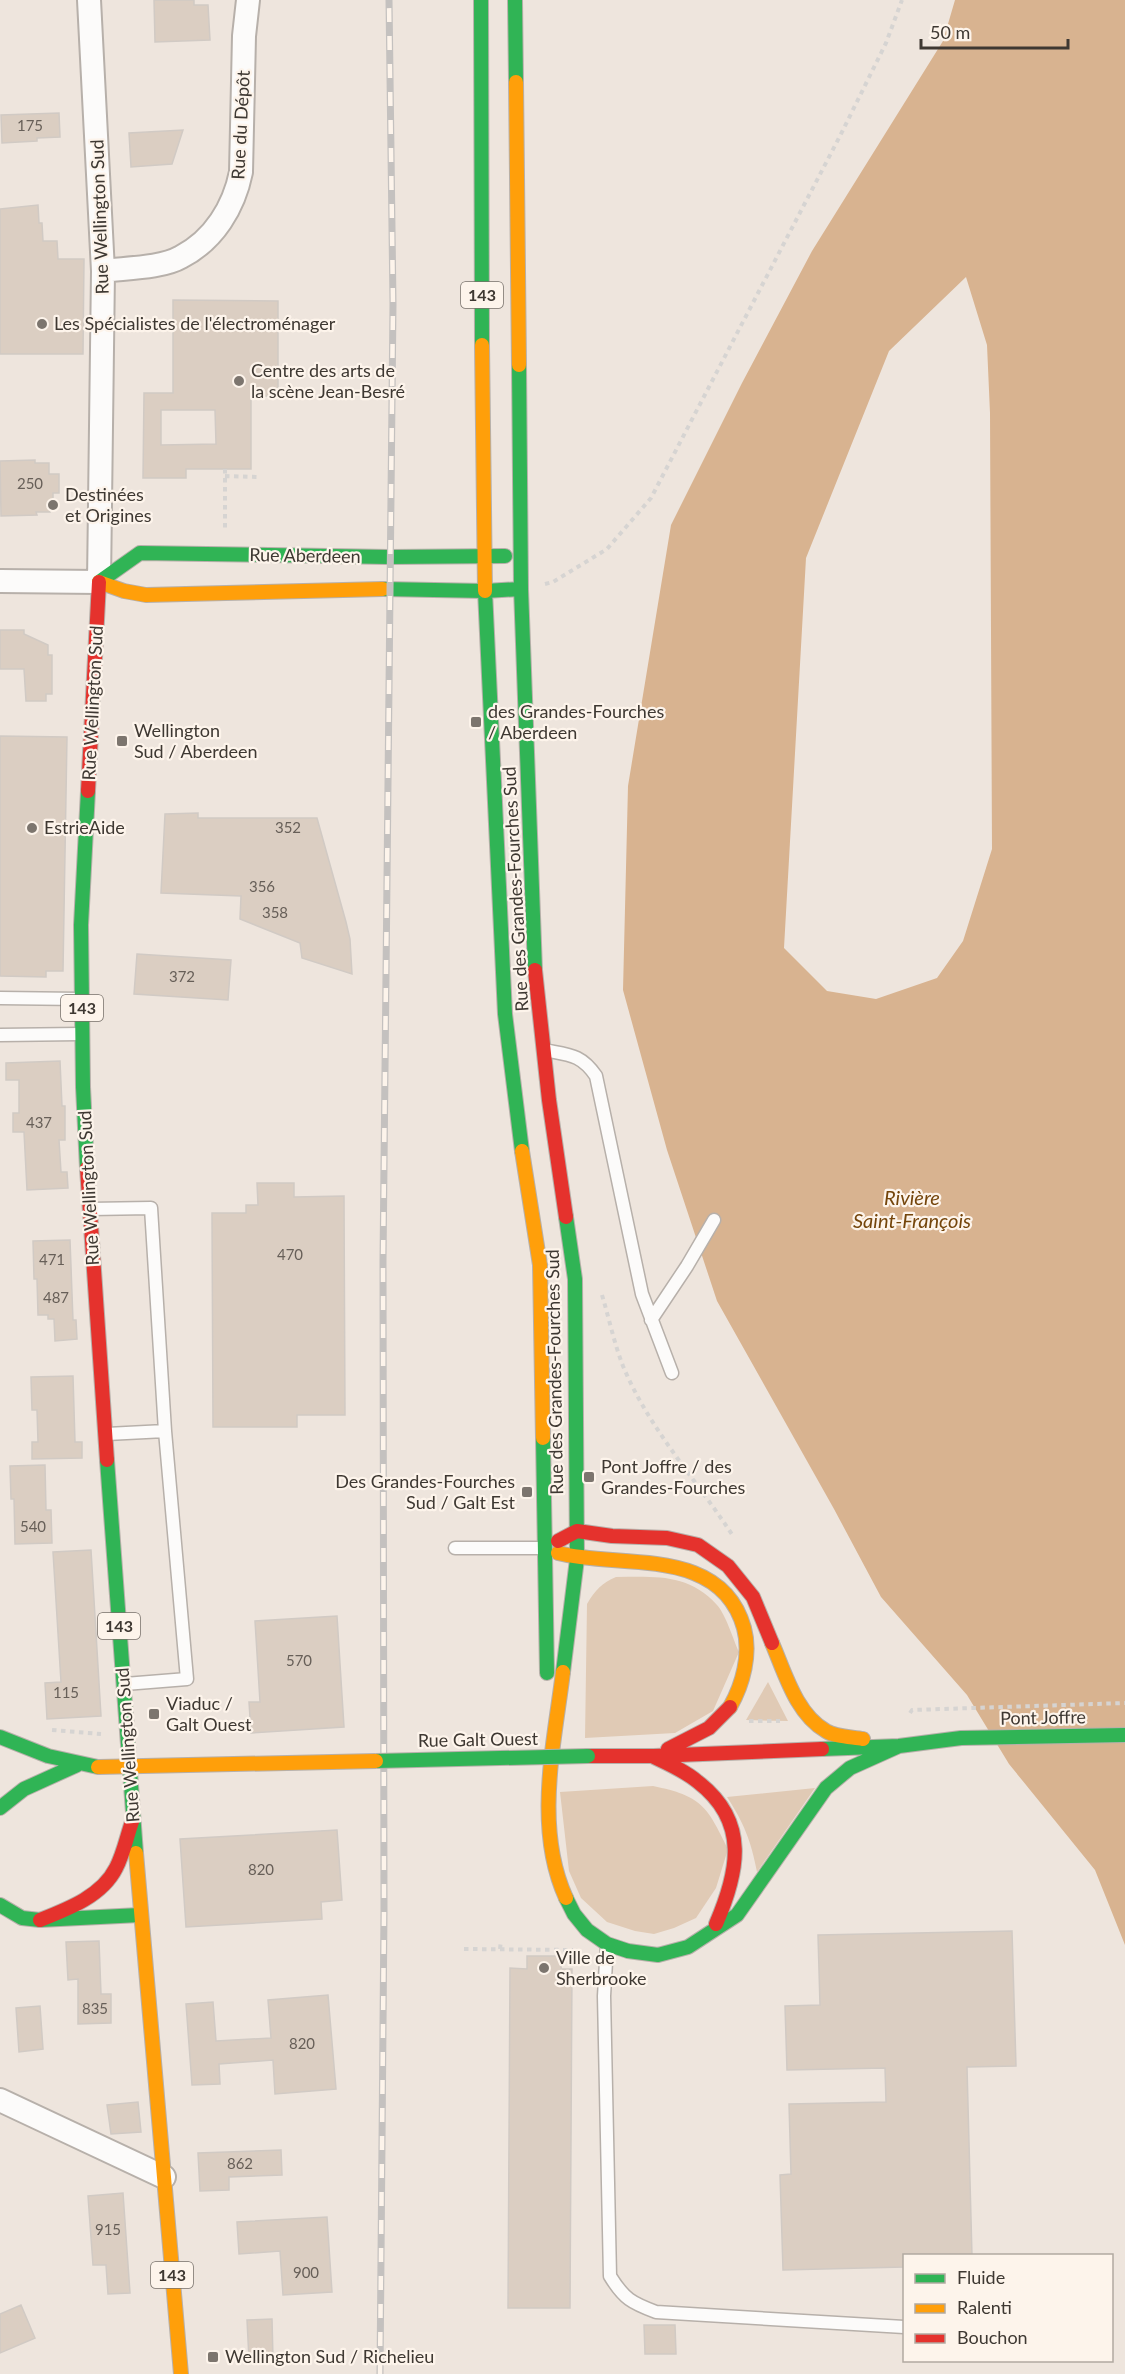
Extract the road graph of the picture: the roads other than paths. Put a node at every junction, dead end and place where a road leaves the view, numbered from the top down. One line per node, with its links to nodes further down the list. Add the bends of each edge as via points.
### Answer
1 (89, 0): 5 (street, Rue Wellington Sud)
2 (248, 0): 5 (street, Rue du Dépôt, via 241,172 226,215 180,258)
3 (481, 0): 7 (main road, Rue des Grandes-Fourches Sud / 143)
4 (515, 0): 6 (main road, Rue des Grandes-Fourches Sud / 143)
5 (104, 271): 9 (street, Rue Wellington Sud)
6 (520, 555): 7 (main road, Rue Aberdeen); 10 (main road, Rue des Grandes-Fourches Sud / 143)
7 (484, 557): 9 (main road, Rue Aberdeen, via 140,553); 11 (main road, Rue des Grandes-Fourches Sud / 143)
8 (0, 581): 9 (street, Rue Aberdeen)
9 (99, 582): 11 (main road, Rue Aberdeen, via 146,595 390,589); 13 (main road, Rue Wellington Sud / 143, via 81,925)
10 (521, 589): 11 (main road, Rue Aberdeen); 16 (main road, Rue des Grandes-Fourches Sud, via 536,985)
11 (485, 591): 16 (main road, Rue des Grandes-Fourches Sud, via 504,1002)
12 (0, 998): 13 (lane)
13 (82, 999): 14 (main road, Rue Wellington Sud / 143)
14 (82, 1034): 15 (lane); 17 (main road, Rue Wellington Sud / 143)
15 (0, 1035)
16 (526, 1051): 19 (lane, via 576,1056 596,1076 642,1294); 23 (main road, Rue des Grandes-Fourches Sud, via 575,1279); 25 (main road, Rue des Grandes-Fourches Sud, via 521,1145 540,1265)
17 (89, 1209): 21 (lane, via 151,1208); 22 (main road, Rue Wellington Sud / 143)
18 (714, 1220): 19 (lane)
19 (651, 1320): 20 (lane)
20 (672, 1373)
21 (165, 1431): 22 (lane); 27 (lane, via 187,1679)
22 (105, 1434): 27 (main road, Rue Wellington Sud / 143)
23 (577, 1531): 25 (main road); 26 (main road, Rue des Grandes-Fourches Sud); 31 (main road, via 667,1538 709,1551 728,1566 753,1597 791,1687 813,1720 827,1732)
24 (455, 1548): 25 (lane)
25 (544, 1548): 26 (main road); 34 (main road, Rue des Grandes-Fourches Sud)
26 (577, 1560): 32 (main road, via 649,1560 693,1571 724,1592 743,1622 746,1663 728,1711 708,1731); 34 (main road, Rue des Grandes-Fourches Sud)
27 (123, 1684): 36 (main road, Rue Wellington Sud / 143)
28 (1125, 1735): 30 (main road, Pont Joffre)
29 (0, 1737): 33 (main road, Rue Galt Ouest)
30 (961, 1738): 31 (main road, Rue Galt Ouest)
31 (899, 1746): 32 (main road, Rue Galt Ouest); 40 (main road, Rue des Grandes-Fourches Sud, via 850,1768 826,1788 737,1914)
32 (654, 1756): 33 (main road, Rue Galt Ouest, bridge); 40 (main road, via 696,1780 719,1803 733,1829 737,1849 735,1871)
33 (77, 1765): 35 (main road, via 24,1789)
34 (551, 1773): 41 (main road, Rue des Grandes-Fourches Sud, via 550,1840 562,1890 587,1930)
35 (0, 1809)
36 (133, 1819): 38 (main road, Rue Wellington Sud / 143); 39 (main road, via 115,1870 95,1893)
37 (0, 1905): 39 (main road, via 22,1918)
38 (140, 1915): 39 (main road); 43 (main road, Rue Wellington Sud / 143)
39 (40, 1920)
40 (713, 1932): 41 (main road, Rue des Grandes-Fourches Sud, via 688,1947 658,1955)
41 (607, 1944): 44 (lane, via 604,1996 610,2277 621,2294 656,2312)
42 (0, 2100): 43 (street)
43 (164, 2176): 45 (main road, Rue Wellington Sud / 143)
44 (903, 2327)
45 (181, 2374)

